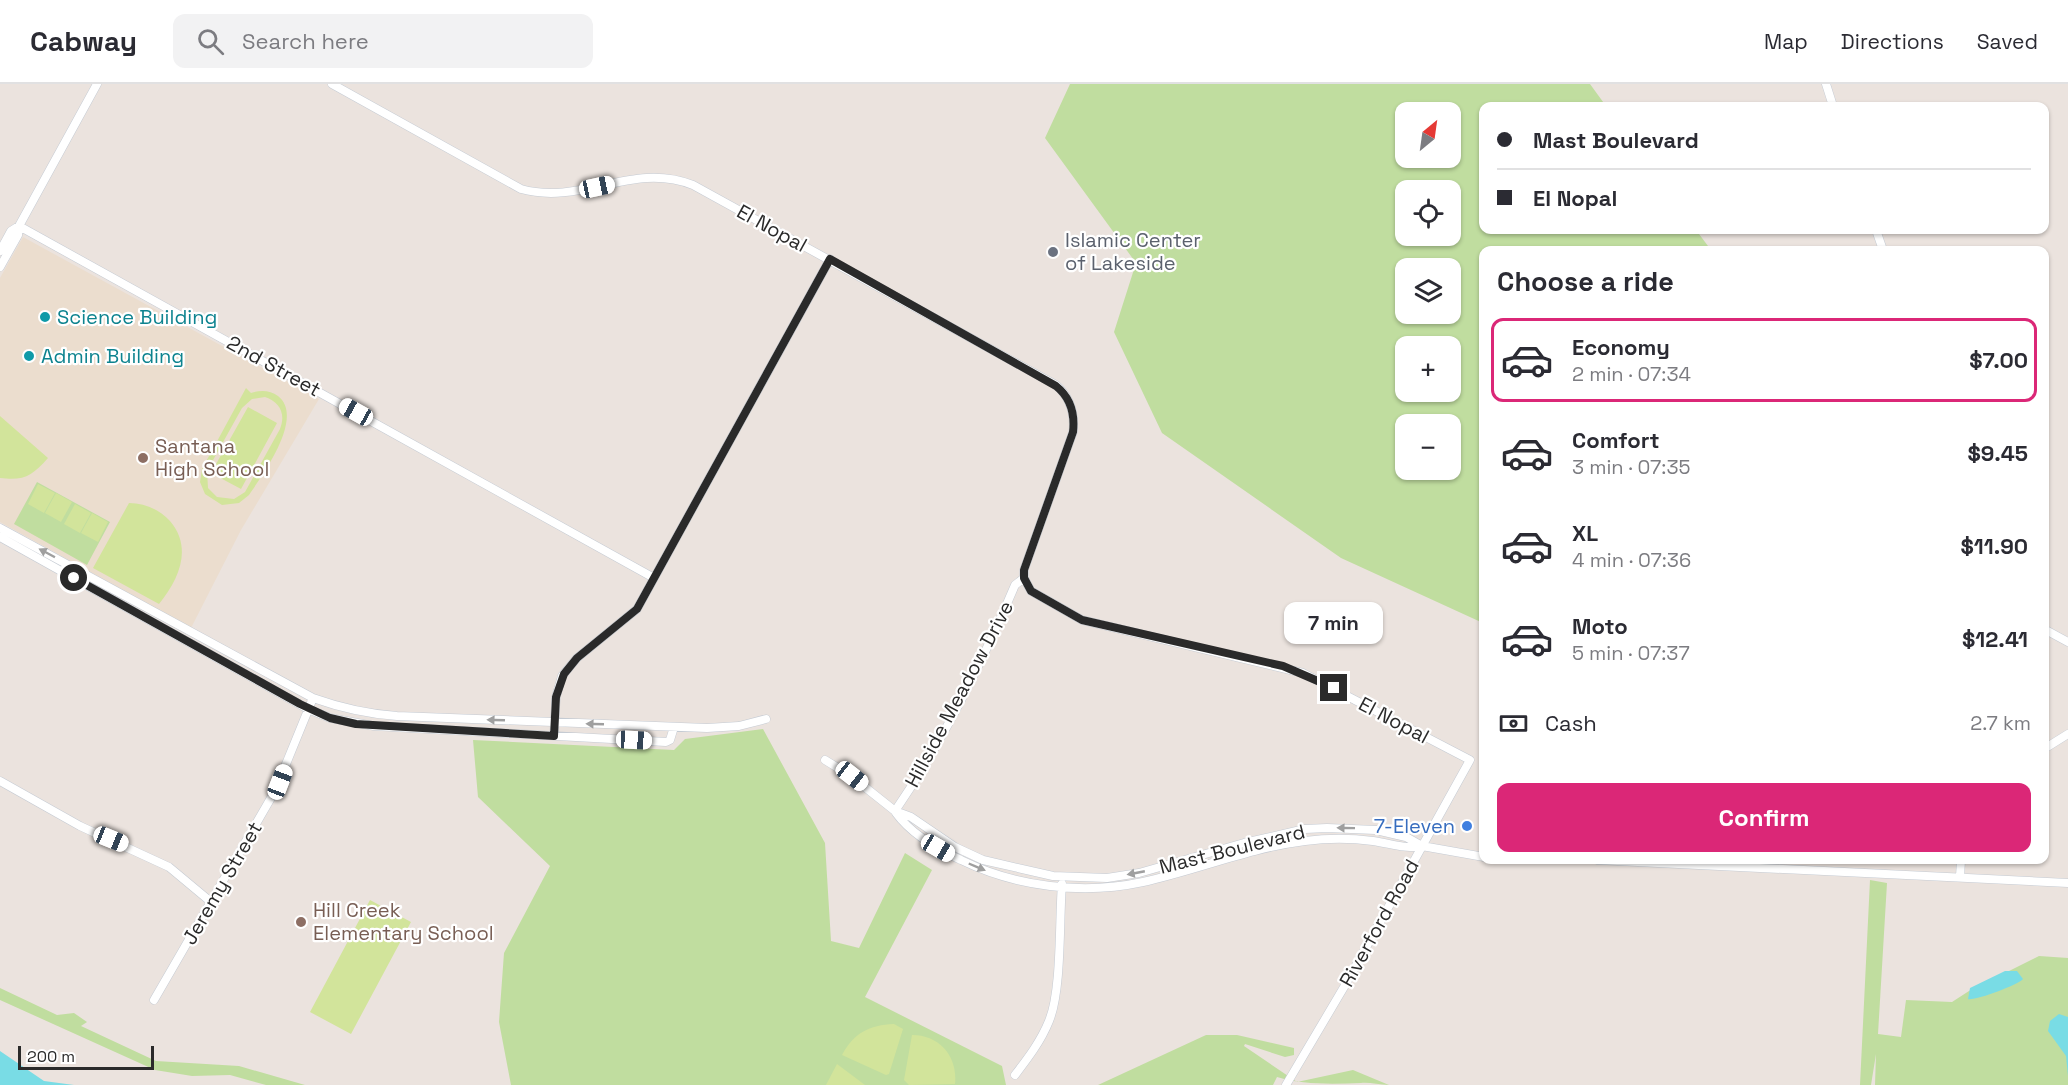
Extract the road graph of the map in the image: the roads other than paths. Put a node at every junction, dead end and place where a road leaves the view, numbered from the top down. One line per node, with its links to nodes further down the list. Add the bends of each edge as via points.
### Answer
1 (97, 84): 5 (street)
2 (332, 84): 7 (street, El Nopal, via 521,189 558,195 641,176 665,177 693,185)
3 (1826, 84): 4 (street)
4 (1832, 102)
5 (19, 226): 6 (street, via 11,231); 8 (street); 11 (street, 2nd Street)
6 (0, 251)
7 (830, 259): 11 (street); 12 (street, El Nopal, via 1056,386 1069,401 1073,432)
8 (0, 267)
9 (0, 528): 15 (street, one-way to 9)
10 (0, 537): 16 (street)
11 (654, 578): 18 (street, via 632,614 568,667 557,692)
12 (1024, 578): 24 (street, El Nopal, via 1031,591 1082,620 1303,673); 26 (street, Hillside Meadow Drive, via 1015,585 978,667)
13 (2049, 632): 14 (street)
14 (2068, 642)
15 (313, 698): 16 (street, Jeremy Street); 18 (street, one-way to 15, via 365,713)
16 (308, 709): 21 (street, via 365,725); 37 (street, Jeremy Street, via 275,791)
17 (766, 719): 19 (street, via 739,726)
18 (554, 723): 19 (street, one-way to 18); 21 (street)
19 (674, 727): 21 (street, via 666,742)
20 (2068, 734): 22 (street)
21 (554, 736)
22 (2049, 746)
23 (825, 760): 26 (street)
24 (1470, 760): 28 (street, Riverford Road)
25 (0, 781): 37 (street, via 80,826 169,867)
26 (895, 811): 34 (street, Mast Boulevard, via 983,860); 36 (street, Mast Boulevard, one-way to 36, via 920,837 981,870)
27 (1259, 840): 28 (street, Mast Boulevard, one-way to 27, via 1406,837 1354,828 1305,829); 29 (street); 34 (street, Mast Boulevard, one-way to 34, via 1139,873)
28 (1422, 846): 29 (street, Mast Boulevard, via 1403,849 1375,842 1331,839); 30 (street); 40 (street, Riverford Road)
29 (1262, 849): 36 (street, Mast Boulevard, via 1142,882)
30 (1479, 856)
31 (1746, 864): 33 (street)
32 (1961, 864): 33 (street)
33 (1960, 877): 35 (street)
34 (1063, 878): 36 (street)
35 (2068, 883)
36 (1062, 887): 39 (street, via 1050,1020)
37 (211, 902): 38 (street, Jeremy Street)
38 (154, 1000)
39 (1015, 1075)
40 (1286, 1085)

